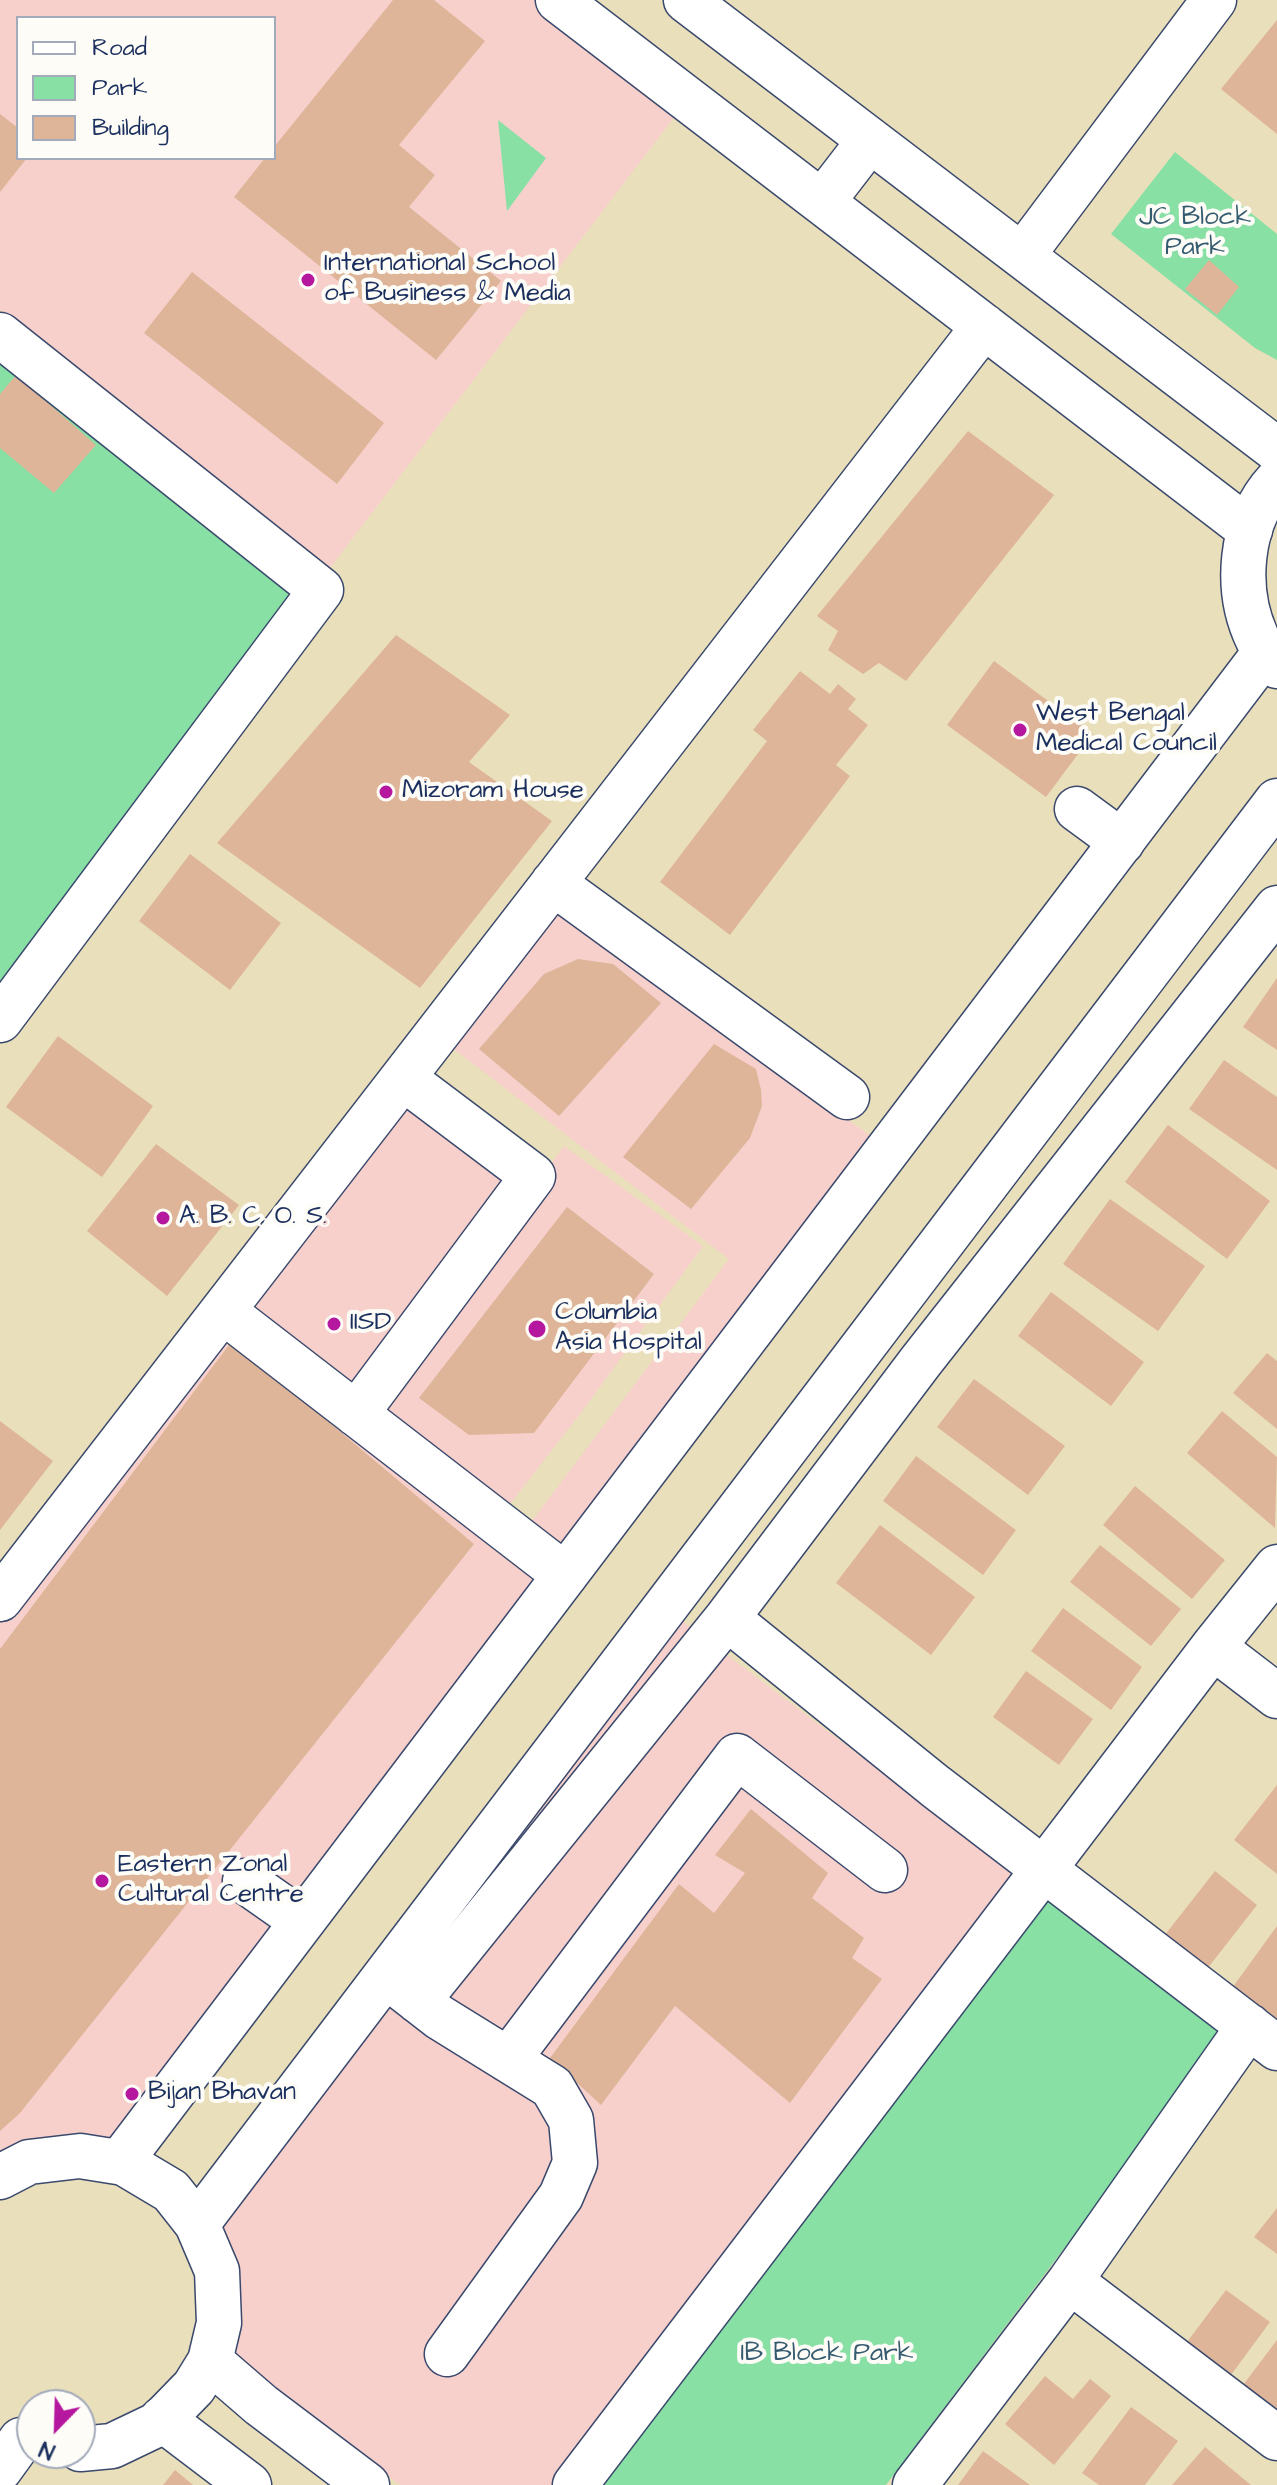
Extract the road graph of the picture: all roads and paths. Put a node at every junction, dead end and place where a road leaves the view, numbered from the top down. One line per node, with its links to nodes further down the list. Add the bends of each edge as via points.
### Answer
1 (558, 0): 5 (street)
2 (686, 0): 4 (street)
3 (1214, 0): 6 (street)
4 (870, 140): 5 (street); 6 (street)
5 (823, 201): 7 (street)
6 (1022, 256): 9 (street)
7 (984, 326): 11 (street); 16 (street)
8 (0, 335): 18 (street, via 321,590)
9 (1277, 450)
10 (1277, 481): 11 (street)
11 (1250, 530): 12 (street, via 1243,592 1258,641)
12 (1271, 658): 15 (street)
13 (1277, 801): 33 (street)
14 (1077, 809): 15 (street)
15 (1122, 842): 24 (street)
16 (553, 883): 19 (street); 20 (street)
17 (1277, 908): 26 (street, via 921,1361)
18 (0, 1020)
19 (403, 1078): 21 (street); 22 (street, via 533,1176)
20 (847, 1097)
21 (223, 1311): 22 (street); 25 (street)
22 (356, 1414): 24 (street)
23 (1277, 1567): 27 (street)
24 (565, 1575): 32 (street)
25 (0, 1599)
26 (727, 1618): 30 (street); 33 (street)
27 (1213, 1647): 28 (street); 30 (street)
28 (1277, 1696)
29 (885, 1870): 35 (street, via 737,1756)
30 (1045, 1871): 34 (street); 47 (street)
31 (245, 1881): 32 (street)
32 (302, 1921): 36 (street)
33 (402, 1988): 35 (street); 38 (street)
34 (1263, 2037): 39 (street)
35 (508, 2060): 40 (street, via 552,2087 571,2120 575,2163 561,2196)
36 (120, 2162): 37 (street, via 80,2156 29,2162); 38 (street, via 171,2191)
37 (0, 2177)
38 (197, 2224): 41 (street, via 217,2271 219,2323)
39 (1070, 2281): 43 (street); 48 (street)
40 (447, 2354)
41 (210, 2361): 42 (street, via 194,2387); 46 (street)
42 (162, 2419): 44 (street, via 112,2446); 45 (street)
43 (1277, 2438)
44 (96, 2448)
45 (249, 2485)
46 (367, 2485)
47 (575, 2485)
48 (915, 2485)

